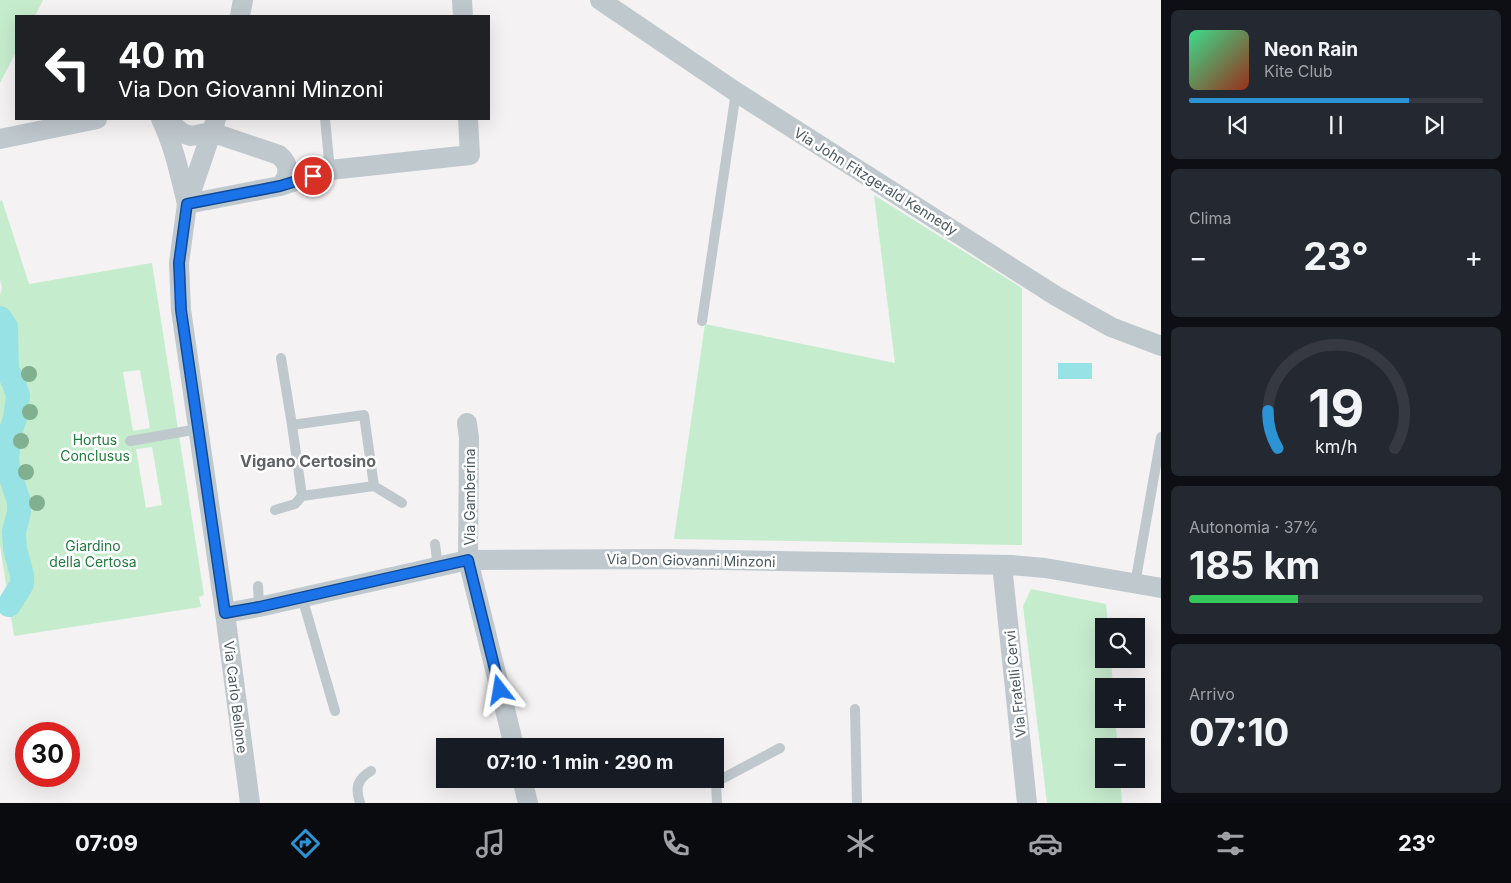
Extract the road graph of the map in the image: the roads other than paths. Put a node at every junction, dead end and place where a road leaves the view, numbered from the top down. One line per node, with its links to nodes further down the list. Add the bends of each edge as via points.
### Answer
1 (244, 0): 4 (street)
2 (462, 0): 5 (street)
3 (600, 0): 6 (street, Via John Fitzgerald Kennedy)
4 (240, 15)
5 (463, 15)
6 (736, 92): 18 (lane); 19 (street, Via John Fitzgerald Kennedy, via 1056,296 1111,327)
7 (91, 120): 13 (street)
8 (161, 120): 17 (street, via 177,160)
9 (167, 120): 12 (street, via 182,133 191,136)
10 (325, 120): 15 (lane)
11 (468, 120): 15 (street, via 470,155)
12 (213, 125): 14 (street); 17 (street)
13 (0, 139)
14 (273, 154): 15 (street); 16 (street, via 283,159 288,170)
15 (330, 170): 16 (street)
16 (280, 186): 17 (street)
17 (187, 204): 23 (street, Via Carlo Bellone, via 179,263 181,310)
18 (702, 321)
19 (1161, 346)
20 (281, 358): 22 (lane)
21 (467, 423): 31 (street, Via Gamberina)
22 (292, 425): 26 (lane, via 364,415); 27 (lane)
23 (198, 429): 25 (lane); 39 (street, Via Carlo Bellone)
24 (1161, 437): 34 (lane)
25 (130, 441)
26 (374, 486): 27 (lane); 28 (lane)
27 (302, 496): 29 (lane, via 296,504)
28 (402, 503)
29 (275, 510)
30 (435, 544): 33 (lane)
31 (468, 560): 32 (street, Via Don Giovanni Minzoni, via 667,559); 33 (street, Via Don Giovanni Minzoni); 42 (street, Via Gamberina)
32 (1002, 565): 34 (street, Via Don Giovanni Minzoni, via 1045,568); 51 (street, Via Fratelli Cervi)
33 (438, 567): 37 (street, Via Don Giovanni Minzoni)
34 (1135, 584): 36 (street, Via Don Giovanni Minzoni)
35 (258, 586): 38 (lane)
36 (1161, 588)
37 (302, 597): 38 (street, Via Don Giovanni Minzoni); 41 (lane)
38 (259, 607): 39 (street, Via Don Giovanni Minzoni)
39 (225, 613): 46 (street, Via Carlo Bellone)
40 (856, 709): 50 (lane)
41 (335, 711)
42 (512, 738)
43 (780, 748): 49 (lane, via 716,782)
44 (371, 771): 47 (lane, via 358,783)
45 (524, 788): 48 (street)
46 (250, 803)
47 (360, 803)
48 (528, 803)
49 (717, 803)
50 (857, 803)
51 (1027, 803)

